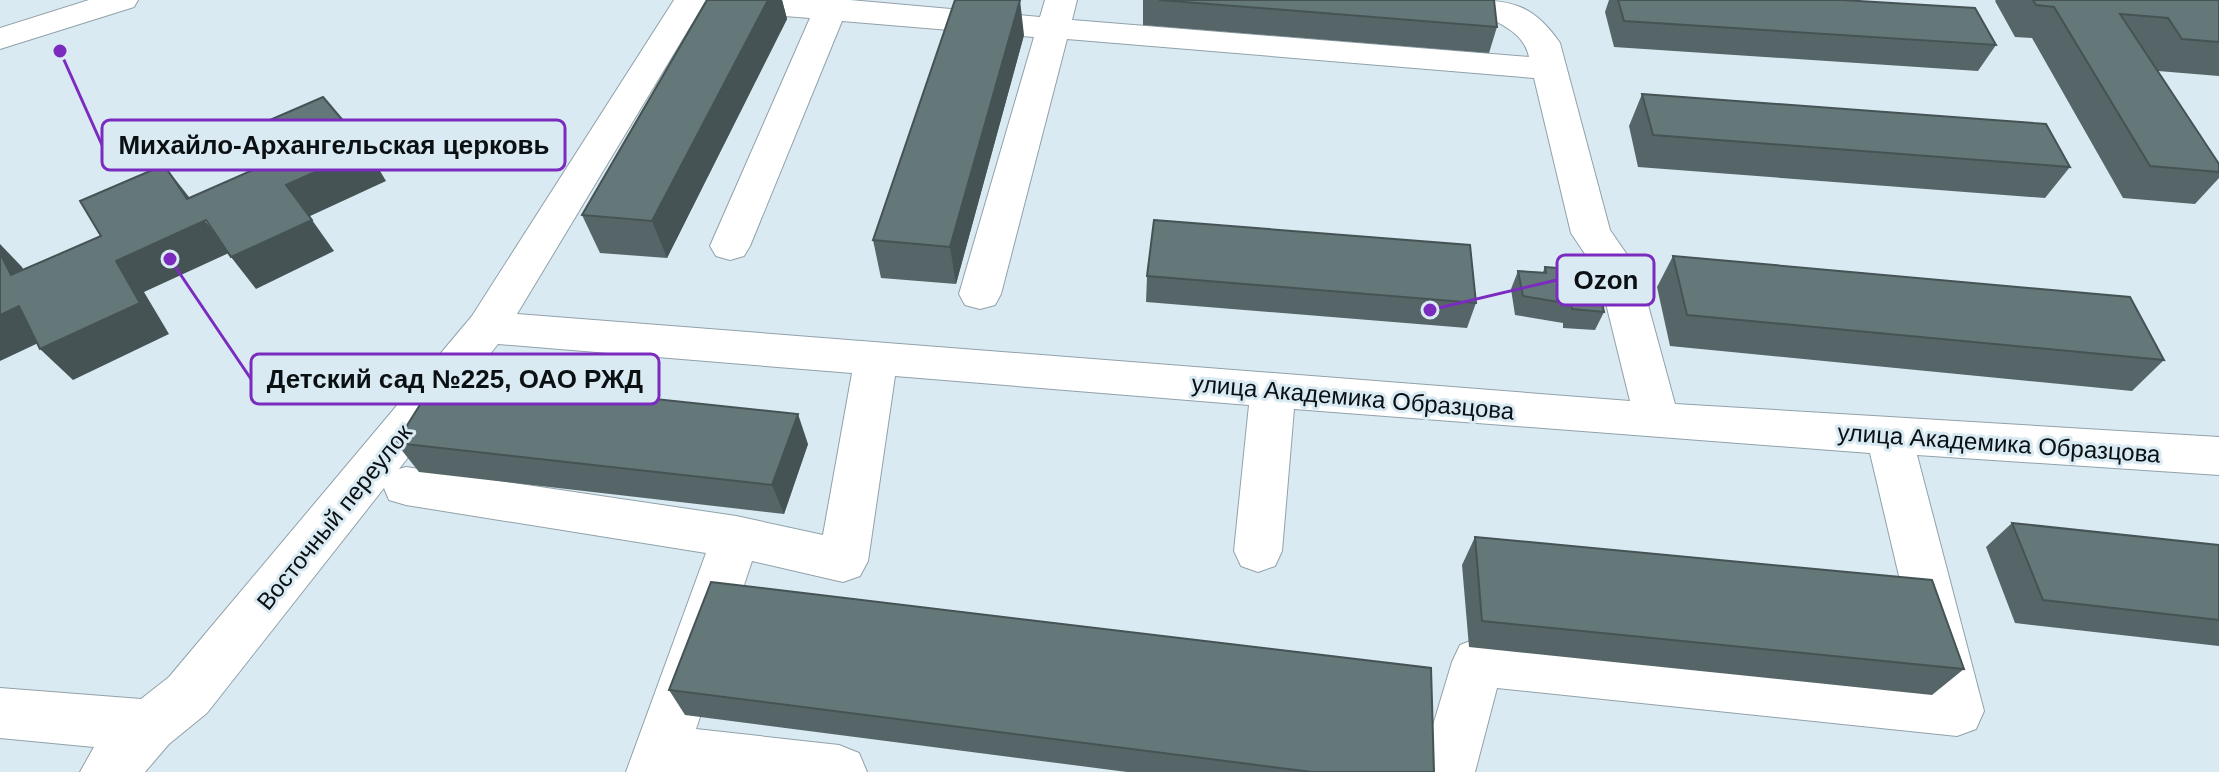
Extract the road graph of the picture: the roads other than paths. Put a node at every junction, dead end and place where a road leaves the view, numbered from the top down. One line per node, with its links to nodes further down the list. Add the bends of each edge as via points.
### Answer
1 (122, 0): 7 (street)
2 (690, 0): 11 (street, Восточный переулок)
3 (703, 0): 5 (street)
4 (1485, 0): 8 (street, via 1528,26 1543,43)
5 (832, 5): 6 (street); 9 (street)
6 (1057, 14): 8 (street); 10 (street)
7 (0, 39)
8 (1550, 69): 14 (street, via 1591,233 1619,272)
9 (730, 246)
10 (980, 294)
11 (487, 327): 12 (street, улица Академика Образцова); 21 (street, Восточный переулок, via 188,695)
12 (876, 358): 13 (street, улица Академика Образцова); 18 (street, via 843,561)
13 (1273, 391): 14 (street, улица Академика Образцова); 19 (street)
14 (1657, 421): 15 (street, улица Академика Образцова)
15 (1889, 436): 16 (street, улица Академика Образцова); 25 (street, via 1957,711 1478,662)
16 (2219, 456)
17 (406, 486): 18 (street)
18 (736, 537): 22 (street)
19 (1258, 551)
20 (0, 713): 21 (street)
21 (150, 726): 23 (street, Восточный переулок)
22 (657, 761): 24 (street)
23 (108, 772)
24 (839, 772)
25 (1447, 772)

